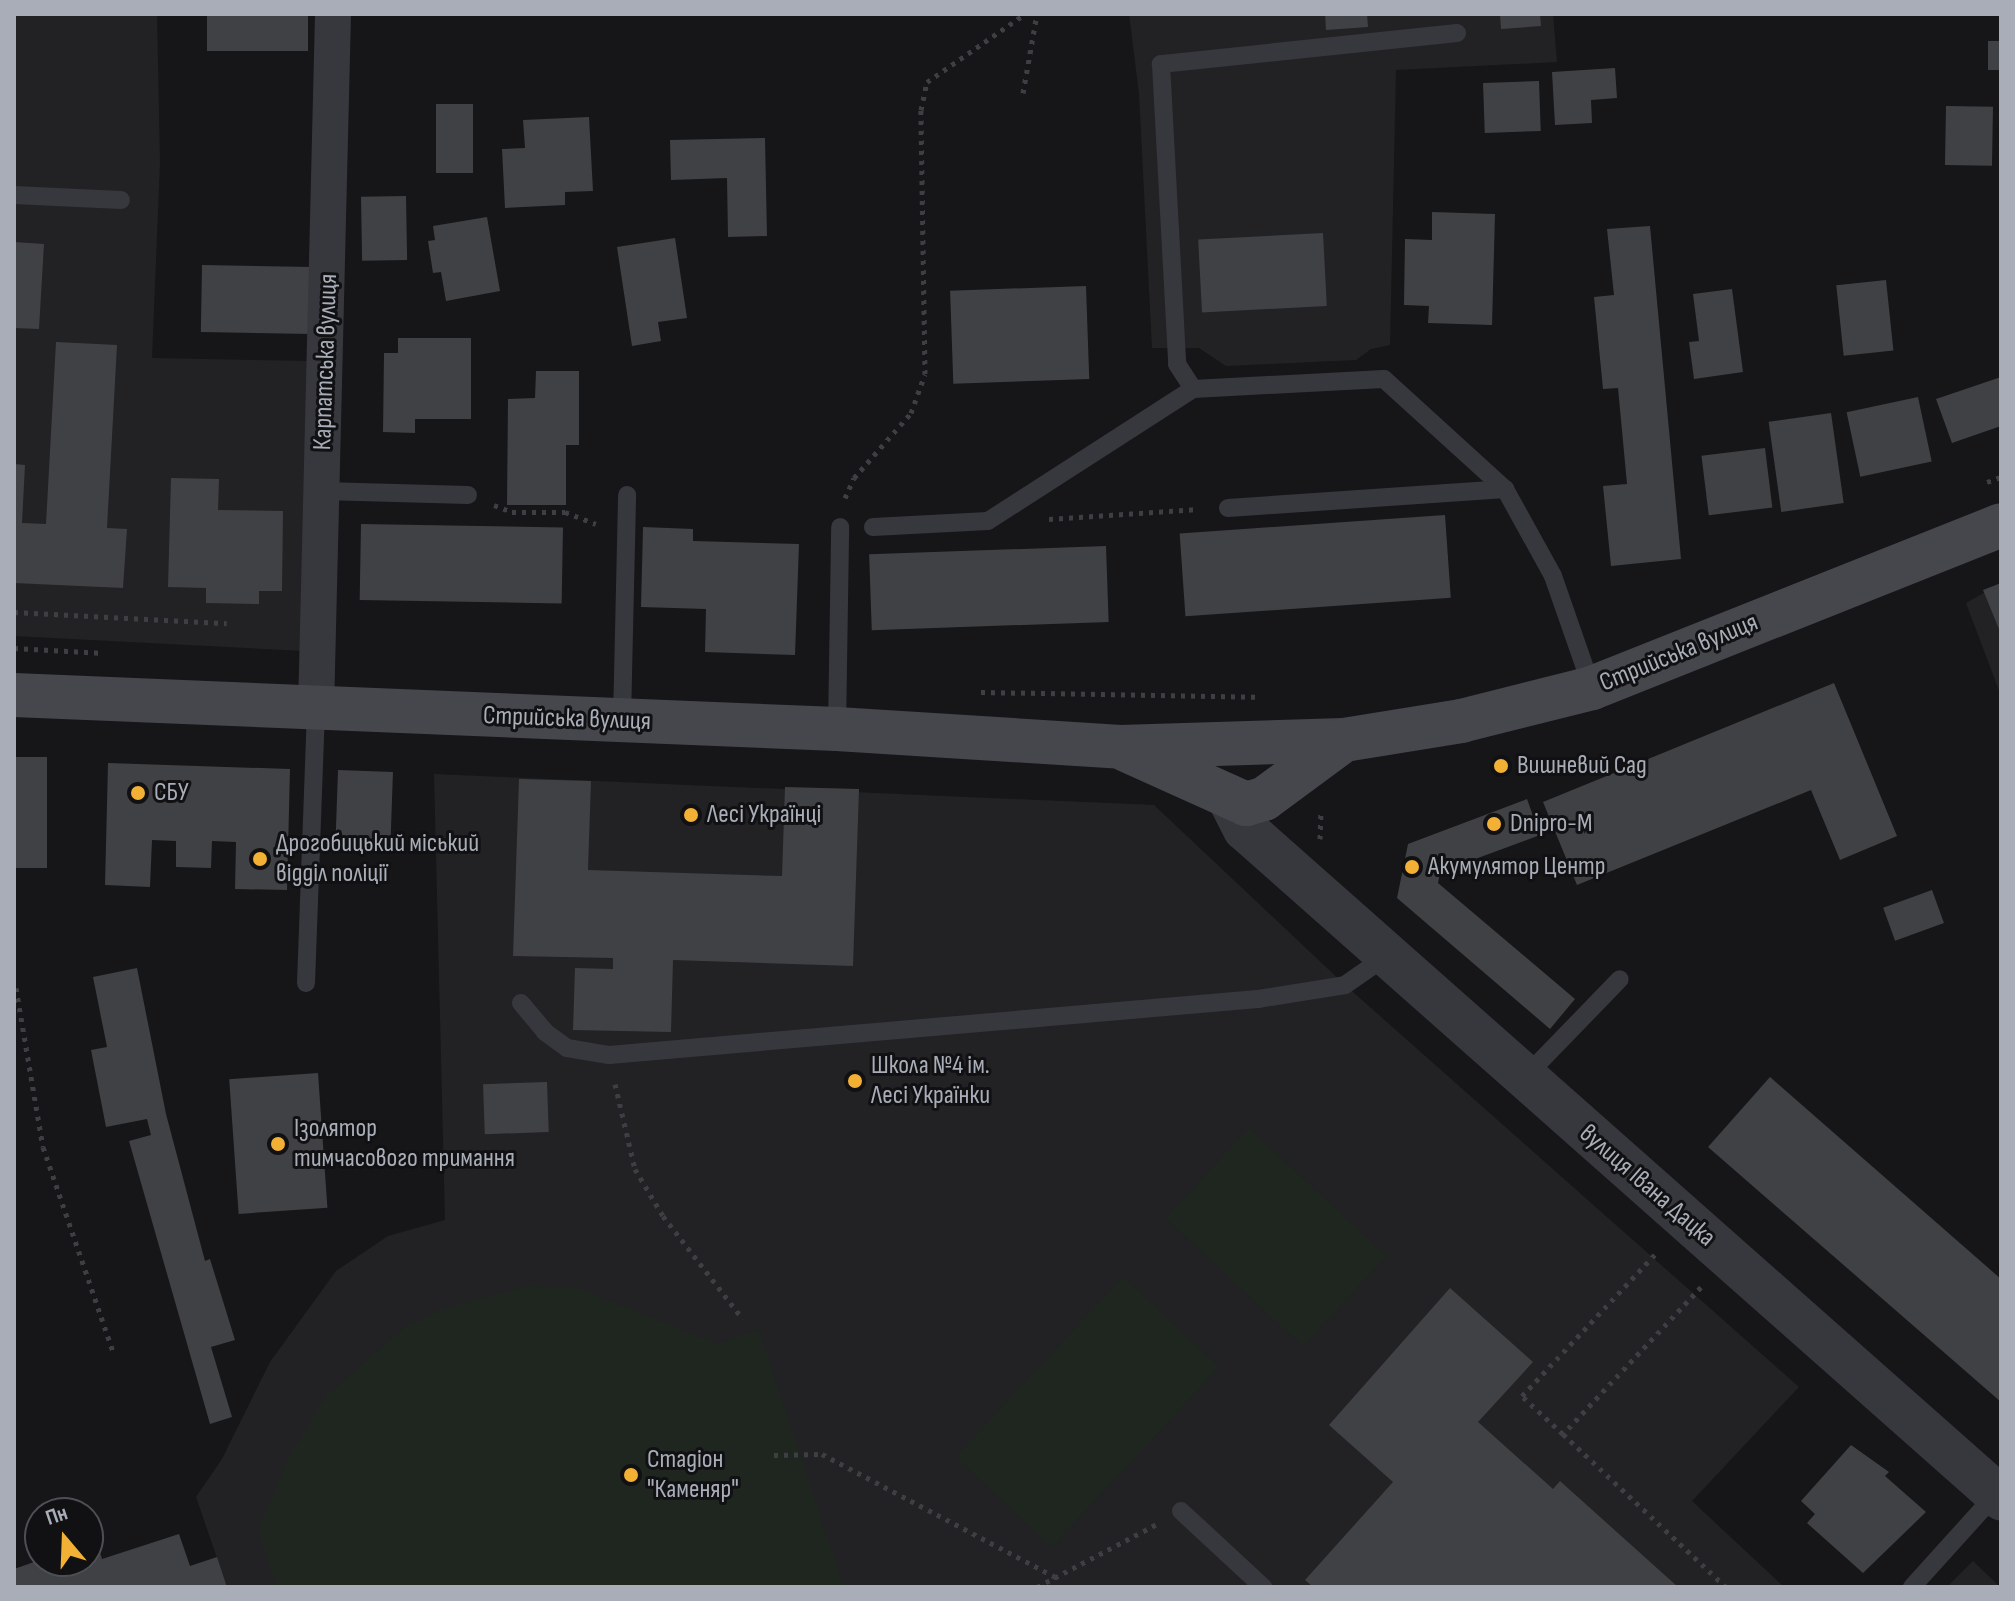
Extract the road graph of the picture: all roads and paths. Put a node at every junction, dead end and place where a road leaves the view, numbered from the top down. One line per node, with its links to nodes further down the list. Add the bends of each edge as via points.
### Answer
1 (333, 14): 12 (street, Карпатська вулиця)
2 (1025, 14): 19 (path, via 927,82 921,110 925,374 911,413 847,488)
3 (1037, 14): 5 (path)
4 (1457, 33): 8 (lane, via 1161,64 1177,364)
5 (1023, 93)
6 (14, 195): 7 (lane)
7 (121, 200)
8 (1193, 389): 11 (lane, via 1384,379); 20 (lane, via 988,521)
9 (2001, 477): 10 (path)
10 (1972, 488)
11 (1505, 489): 15 (lane); 24 (lane, via 1553,576)
12 (323, 491): 13 (lane); 26 (street, Карпатська вулиця)
13 (468, 495)
14 (627, 495): 21 (lane)
15 (1228, 508): 17 (path)
16 (512, 512): 21 (path, via 565,512 591,521)
17 (1117, 516)
18 (2001, 525): 24 (main road, Стрийська вулиця)
19 (840, 527): 28 (lane)
20 (873, 527)
21 (626, 546): 27 (lane)
22 (14, 612): 23 (path)
23 (227, 623)
24 (1592, 688): 29 (main road, Стрийська вулиця, via 1461,721)
25 (14, 695): 26 (main road, Стрийська вулиця)
26 (316, 710): 27 (main road, Стрийська вулиця); 38 (lane)
27 (622, 721): 28 (main road, Стрийська вулиця)
28 (837, 729): 31 (main road, Стрийська вулиця)
29 (1344, 740): 30 (main road, Стрийська вулиця); 32 (main road, Стрийська вулиця)
30 (1246, 742): 31 (main road, Стрийська вулиця); 32 (main road, via 1263,746 1275,758 1279,775); 33 (main road, via 1230,748 1219,762 1218,781)
31 (1120, 747): 33 (main road, Стрийська вулиця)
32 (1272, 792): 33 (main road, Стрийська вулиця, via 1246,804); 35 (street)
33 (1228, 796): 35 (street, вулиця Івана Дацка, via 1245,829)
34 (1326, 805): 35 (path)
35 (1307, 857): 36 (street, вулиця Івана Дацка)
36 (1388, 955): 41 (lane, via 1345,985 1258,999); 42 (street, вулиця Івана Дацка)
37 (1620, 979): 42 (lane)
38 (306, 983)
39 (16, 988): 46 (path, via 43,1147)
40 (521, 1003): 41 (lane, via 567,1048)
41 (609, 1055): 45 (path, via 635,1169 663,1216)
42 (1525, 1077): 49 (street, вулиця Івана Дацка)
43 (1666, 1243): 47 (path, via 1522,1396)
44 (1708, 1281): 47 (path)
45 (743, 1319)
46 (114, 1354)
47 (1563, 1434): 54 (path)
48 (774, 1455): 51 (path, via 822,1454)
49 (1998, 1496): 55 (lane)
50 (1181, 1511): 51 (path); 53 (lane)
51 (1057, 1578): 52 (path)
52 (1037, 1587)
53 (1263, 1587)
54 (1726, 1587)
55 (1912, 1587)

